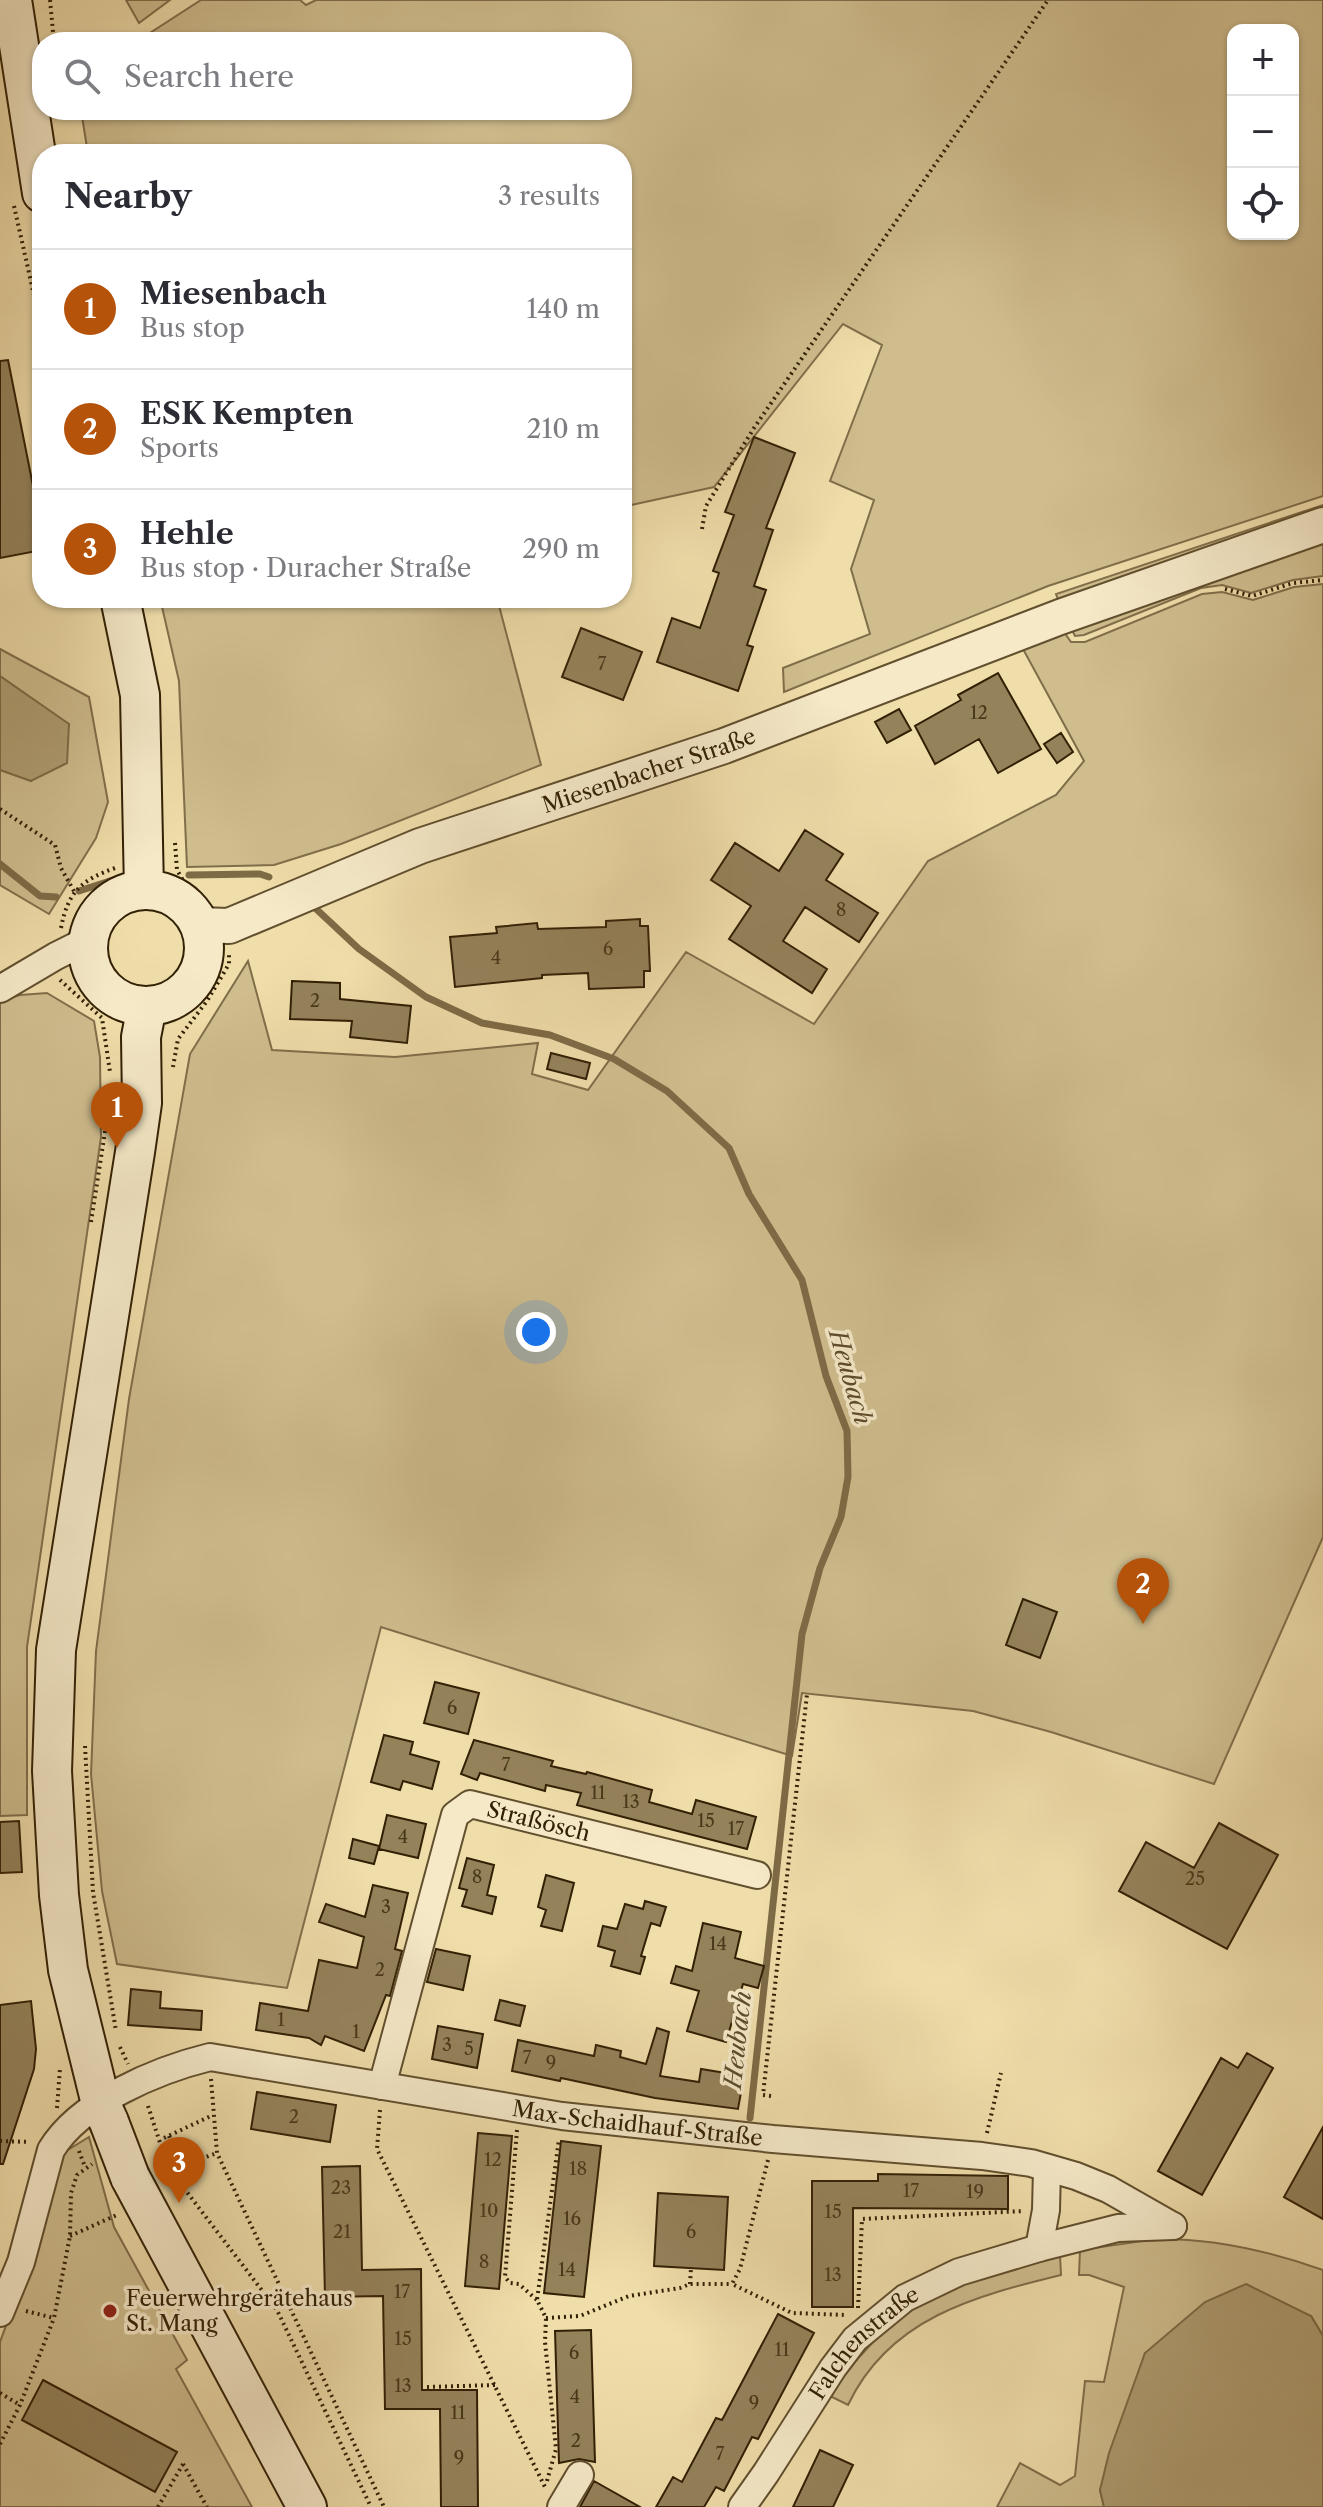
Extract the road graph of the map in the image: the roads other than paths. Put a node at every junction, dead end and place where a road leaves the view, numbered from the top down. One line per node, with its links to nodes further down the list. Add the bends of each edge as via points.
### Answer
1 (12, 0): 2 (main road)
2 (27, 192)
3 (1323, 525): 6 (street, Miesenbacher Straße, via 1097,603 724,746)
4 (122, 608): 5 (main road, via 140,695)
5 (131, 878): 6 (main road, via 177,899 193,914); 7 (main road)
6 (215, 918): 9 (main road, via 194,982 171,1001)
7 (72, 948): 8 (street); 9 (main road, via 88,954 93,973 112,996)
8 (0, 989)
9 (147, 1006): 12 (main road, via 141,1037 142,1103 56,1650 52,1771 59,1895 67,1963)
10 (757, 1875): 11 (street, Straßösch, via 470,1804 455,1815)
11 (382, 2086): 12 (street, Max-Schaidhauf-Straße, via 210,2057 136,2082); 13 (street, Max-Schaidhauf-Straße, via 562,2116 982,2156)
12 (105, 2113): 16 (street, Max-Schaidhauf-Straße, via 69,2127 51,2150 21,2262); 19 (main road, bridge, via 130,2177)
13 (1047, 2168): 14 (street, Max-Schaidhauf-Straße, via 1108,2189); 15 (street)
14 (1173, 2226): 15 (street, Falchenstraße, via 1118,2228)
15 (1039, 2248): 20 (street, Falchenstraße, via 959,2272 905,2298 855,2339)
16 (1, 2309)
17 (580, 2475): 18 (street)
18 (551, 2497)
19 (307, 2507)
20 (742, 2507)

